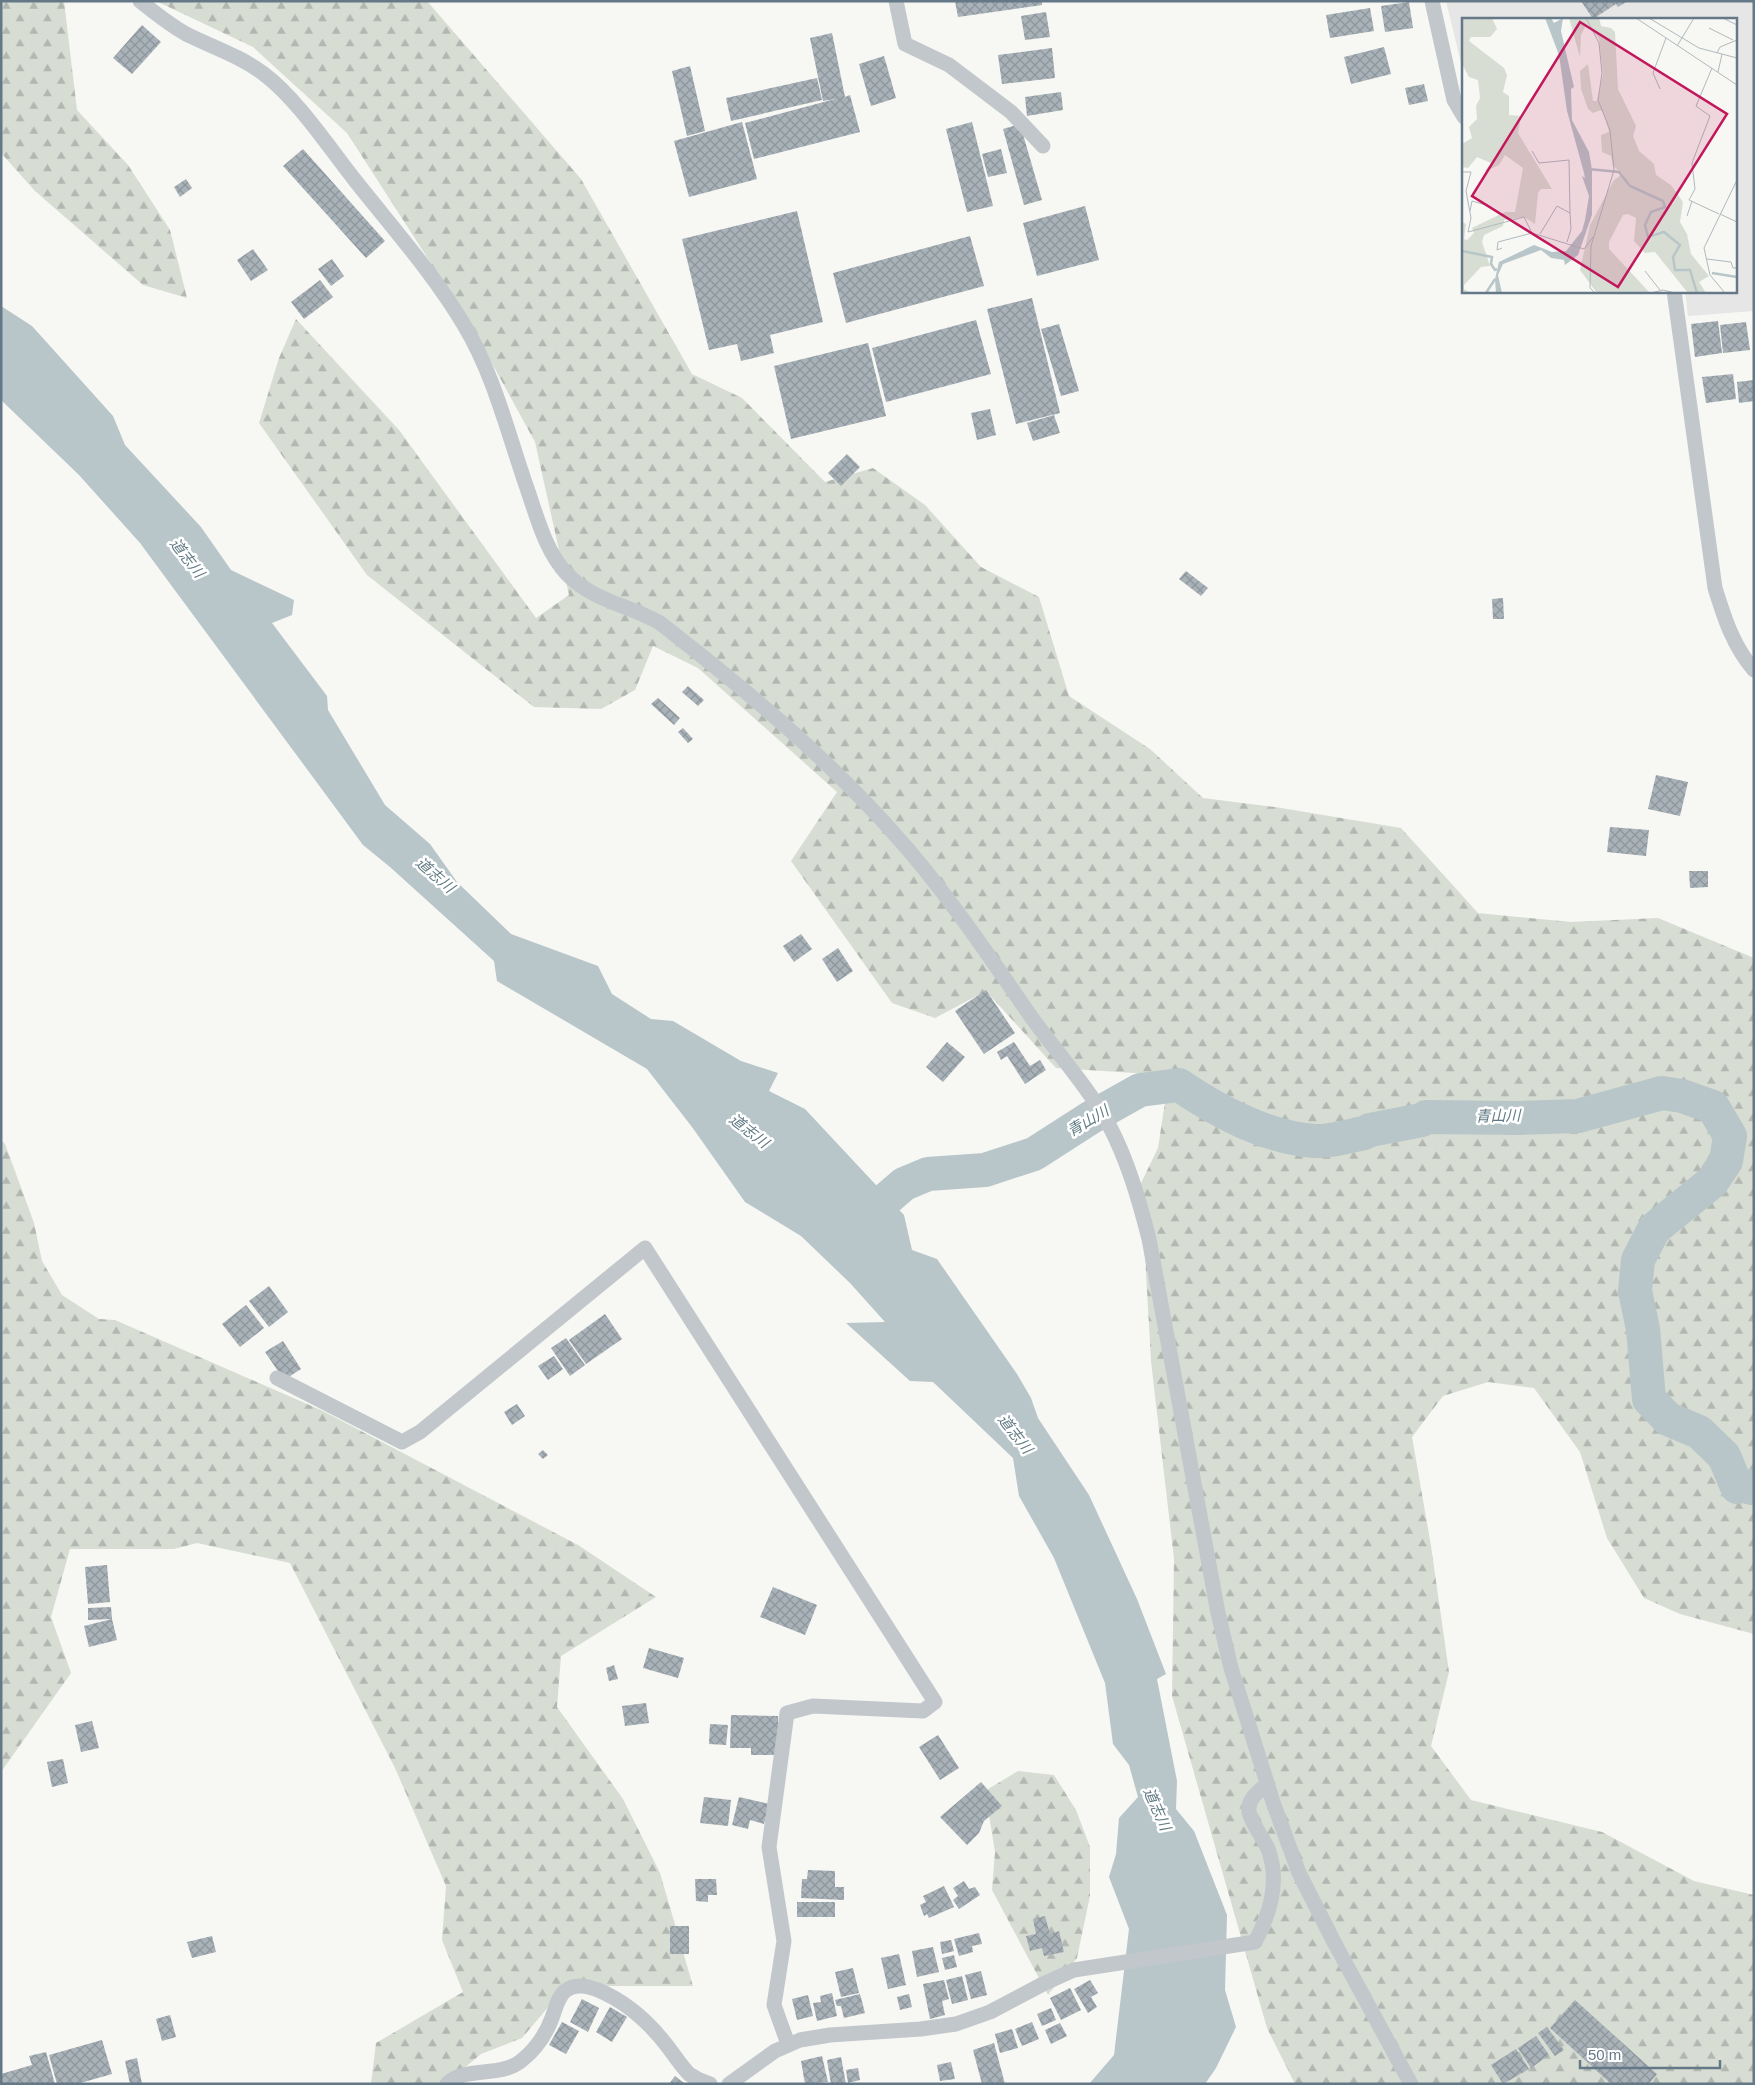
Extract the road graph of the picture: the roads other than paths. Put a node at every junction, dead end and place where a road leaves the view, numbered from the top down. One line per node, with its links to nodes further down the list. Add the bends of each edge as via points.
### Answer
1 (140, 1): 9 (street, via 171,25 250,65 274,82 303,114 425,270 476,346 542,531 567,574 596,596 660,624 777,717 834,771 891,830 937,886 1087,1090 1108,1124 1132,1180 1149,1239 1224,1641)
2 (896, 1): 5 (street, via 905,44 949,65 1011,112)
3 (1432, 1): 4 (street, via 1454,100)
4 (1462, 114)
5 (1043, 146)
6 (1674, 292): 7 (street, via 1715,588 1734,642)
7 (1754, 670)
8 (277, 1378): 10 (street, via 402,1442 420,1432 645,1248 935,1702 923,1711 813,1706 787,1713 769,1847 784,1942 774,2005)
9 (1267, 1784): 10 (street, via 1255,1794 1249,1812 1271,1858 1274,1879 1268,1913 1255,1942 1074,1970 990,2012 956,2024 830,2035); 14 (street, via 1299,1873)
10 (788, 2044): 13 (street)
11 (447, 2084): 12 (street, via 461,2076 497,2072 519,2063 539,2043 560,1996 576,1986 600,1991 639,2014 690,2074)
12 (710, 2084)
13 (729, 2084)
14 (1411, 2084)

